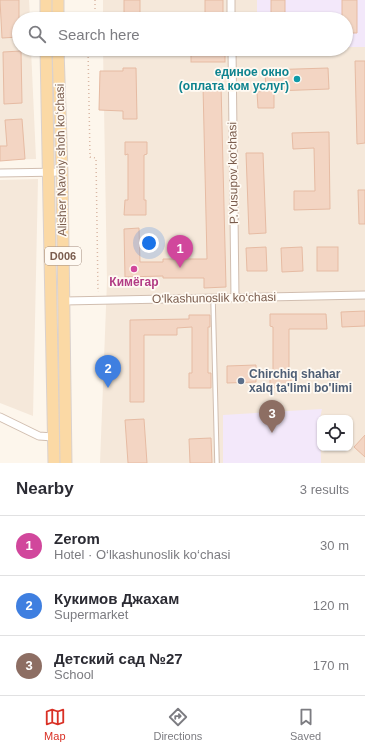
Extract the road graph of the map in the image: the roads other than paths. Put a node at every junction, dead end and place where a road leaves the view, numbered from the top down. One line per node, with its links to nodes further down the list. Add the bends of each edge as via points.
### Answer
1 (46, 0): 4 (main road)
2 (58, 0): 5 (main road)
3 (231, 0): 6 (street)
4 (46, 12)
5 (58, 12)
6 (231, 12)
7 (46, 56): 10 (main road, Alisher Navoiy shoh koʻchasi / D006)
8 (58, 56): 11 (main road, Alisher Navoiy shoh koʻchasi / D006)
9 (232, 56): 15 (street, P.Yusupov ko'chasi)
10 (50, 172): 11 (street); 12 (street); 18 (main road, Alisher Navoiy shoh koʻchasi / D006)
11 (62, 172): 16 (main road, Alisher Navoiy shoh koʻchasi / D006)
12 (0, 173)
13 (365, 295): 15 (street, O‘lkashunoslik ko‘chasi)
14 (213, 298): 15 (street, O‘lkashunoslik ko‘chasi); 16 (street, O‘lkashunoslik ko‘chasi); 21 (lane)
15 (235, 298)
16 (64, 301): 20 (main road, Alisher Navoiy shoh koʻchasi / D006)
17 (0, 417): 18 (street, via 39,436)
18 (53, 437): 19 (main road, Alisher Navoiy shoh koʻchasi / D006)
19 (54, 463)
20 (66, 463)
21 (217, 463)

